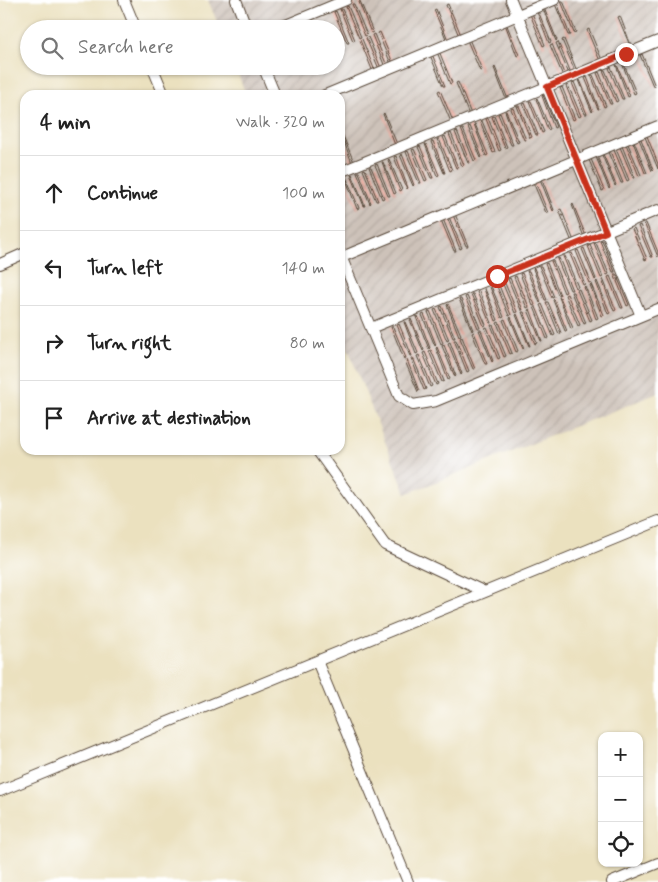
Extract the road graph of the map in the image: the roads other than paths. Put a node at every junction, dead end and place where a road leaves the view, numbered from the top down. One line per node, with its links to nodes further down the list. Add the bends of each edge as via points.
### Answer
1 (124, 0): 7 (lane)
2 (236, 0): 8 (lane)
3 (346, 0): 9 (lane)
4 (511, 0): 6 (lane)
5 (554, 0): 6 (lane)
6 (517, 15): 13 (lane); 16 (lane)
7 (132, 20)
8 (244, 20)
9 (298, 20)
10 (658, 41): 13 (lane)
11 (156, 75): 14 (lane)
12 (267, 75): 15 (lane)
13 (547, 87): 18 (lane); 19 (lane)
14 (162, 90)
15 (273, 90)
16 (337, 90)
17 (658, 126): 18 (lane)
18 (576, 160): 21 (lane); 22 (lane)
19 (345, 170)
20 (658, 210): 21 (lane)
21 (606, 232): 27 (lane); 28 (lane)
22 (345, 254)
23 (20, 255): 24 (lane)
24 (0, 264)
25 (345, 266): 28 (lane)
26 (658, 309): 27 (lane)
27 (641, 316): 28 (lane, via 436,401 413,405 399,396)
28 (371, 328)
29 (321, 455): 31 (lane, via 385,545)
30 (658, 521): 31 (lane)
31 (485, 592): 32 (lane)
32 (317, 661): 33 (lane); 35 (lane)
33 (0, 791)
34 (658, 863): 36 (lane)
35 (408, 882)
36 (612, 882)

